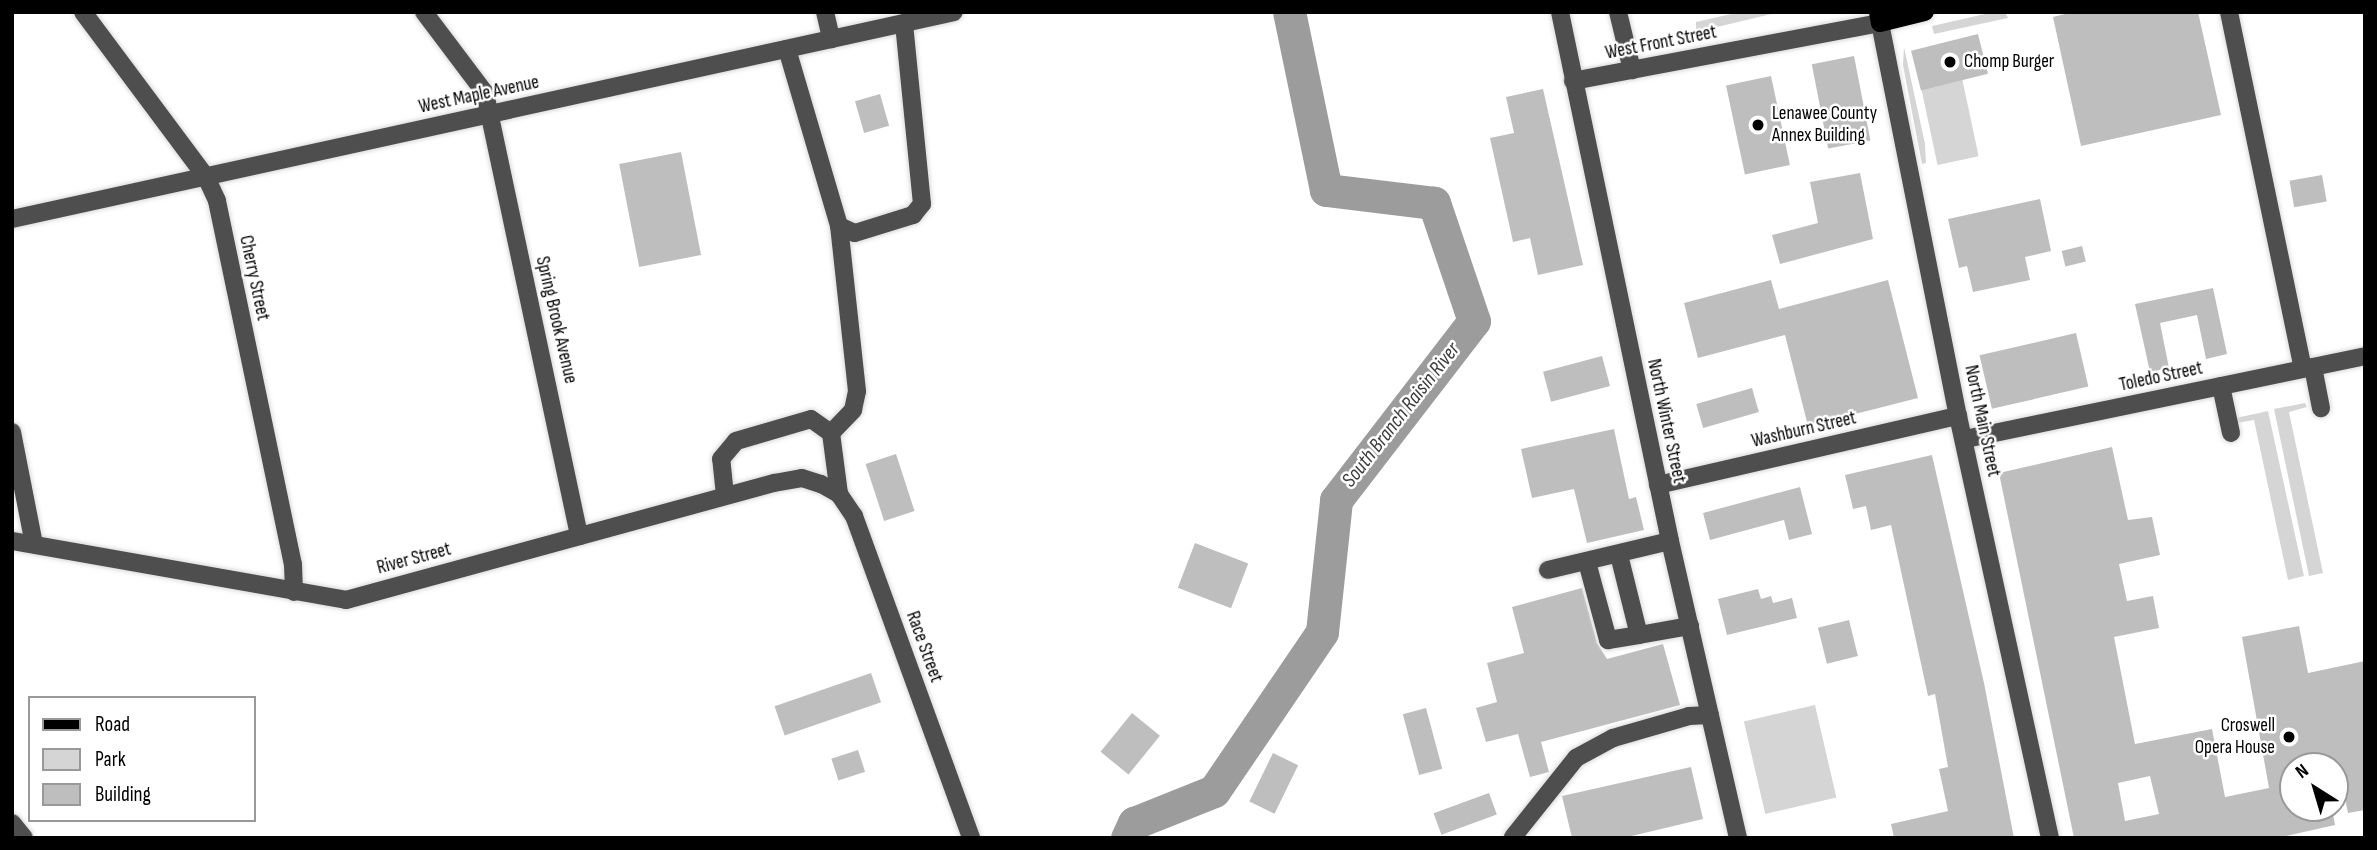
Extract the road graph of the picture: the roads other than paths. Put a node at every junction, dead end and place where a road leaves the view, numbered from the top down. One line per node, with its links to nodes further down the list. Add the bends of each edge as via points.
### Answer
1 (83, 12): 18 (street, Cherry Street)
2 (424, 12): 17 (street, Spring Brook Avenue, via 485,93)
3 (825, 12): 13 (street)
4 (954, 12): 12 (street, West Maple Avenue)
5 (1560, 12): 16 (street, North Winter Street)
6 (1618, 12): 15 (street)
7 (1925, 12): 11 (main road)
8 (2212, 12): 9 (street)
9 (2221, 12)
10 (2229, 12): 22 (street)
11 (1879, 18): 15 (street, West Front Street); 25 (street, North Main Street)
12 (904, 23): 13 (street, West Maple Avenue); 20 (street, via 922,204 914,215 855,233)
13 (831, 39): 14 (street, West Maple Avenue)
14 (787, 49): 17 (street, West Maple Avenue); 20 (street)
15 (1632, 70): 16 (street, West Front Street)
16 (1573, 81): 31 (street, North Winter Street)
17 (489, 114): 18 (street, West Maple Avenue); 34 (street, Spring Brook Avenue)
18 (206, 177): 19 (street, West Maple Avenue); 41 (street, Cherry Street, via 217,201 293,564)
19 (12, 219)
20 (839, 226): 27 (street, via 858,391 853,410)
21 (2365, 356): 22 (street, Toledo Street)
22 (2308, 367): 23 (street, Toledo Street); 24 (street)
23 (2221, 386): 28 (street); 29 (street, Toledo Street)
24 (2321, 408)
25 (1958, 415): 29 (street, North Main Street); 31 (street, Washburn Street)
26 (12, 432): 37 (street)
27 (831, 433): 32 (street, via 810,419 736,441 721,459); 33 (street)
28 (2231, 433)
29 (1965, 439): 50 (street, North Main Street)
30 (821, 484): 32 (street, River Street, via 802,478); 33 (street, Race Street)
31 (1658, 485): 36 (street, North Winter Street)
32 (725, 495): 34 (street, River Street)
33 (839, 495): 47 (street, Race Street, via 854,516)
34 (579, 536): 41 (street, River Street, via 346,600)
35 (12, 541): 37 (street, River Street)
36 (1670, 541): 38 (street); 42 (street, North Winter Street)
37 (34, 544): 41 (street, River Street)
38 (1619, 555): 39 (street); 43 (street)
39 (1587, 562): 40 (street); 43 (street, via 1608,640)
40 (1548, 570)
41 (294, 592)
42 (1690, 626): 43 (street); 44 (street, North Winter Street)
43 (1639, 635)
44 (1710, 715): 48 (street, via 1689,716 1613,738 1576,758); 49 (street, North Winter Street)
45 (12, 822): 46 (street)
46 (24, 838)
47 (971, 838)
48 (1513, 838)
49 (1738, 838)
50 (2050, 838)

